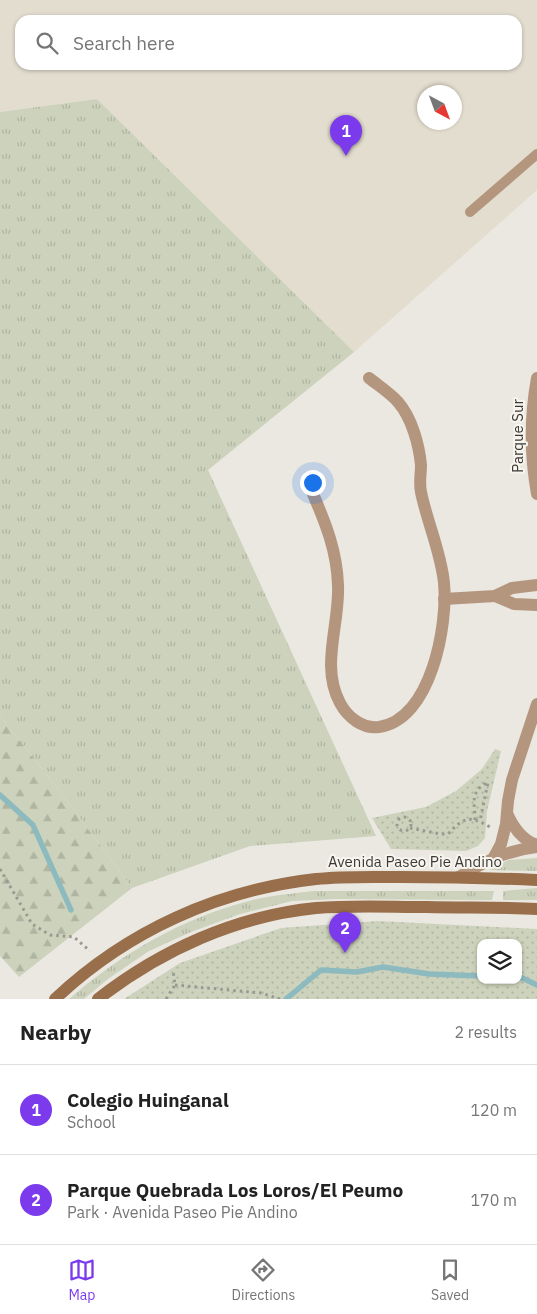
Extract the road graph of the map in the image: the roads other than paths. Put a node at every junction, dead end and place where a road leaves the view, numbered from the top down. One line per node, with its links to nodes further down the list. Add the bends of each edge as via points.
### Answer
1 (537, 154): 2 (lane)
2 (470, 212)
3 (370, 378): 9 (street, via 400,404 410,423 419,454 422,498 443,575)
4 (537, 378): 6 (street, Parque Sur, via 532,416 532,460)
5 (313, 494): 9 (street, via 331,540 337,569 332,683 341,705 358,723 386,726 403,717 414,705 435,658)
6 (537, 494)
7 (537, 585): 8 (street, via 512,588)
8 (495, 596): 9 (street); 10 (street, via 514,604)
9 (444, 599)
10 (537, 606)
11 (537, 704): 12 (street, via 512,780)
12 (507, 813): 13 (street, via 515,829); 14 (street, via 504,835)
13 (537, 846): 14 (street)
14 (494, 857): 15 (street)
15 (459, 877): 16 (street, Avenida Paseo Pie Andino); 18 (street, Avenida Paseo Pie Andino, via 348,877 253,890 175,918 129,942 99,961)
16 (537, 880)
17 (537, 910): 19 (street, via 344,906 286,912 233,926 184,945 137,970)
18 (55, 999)
19 (98, 999)

